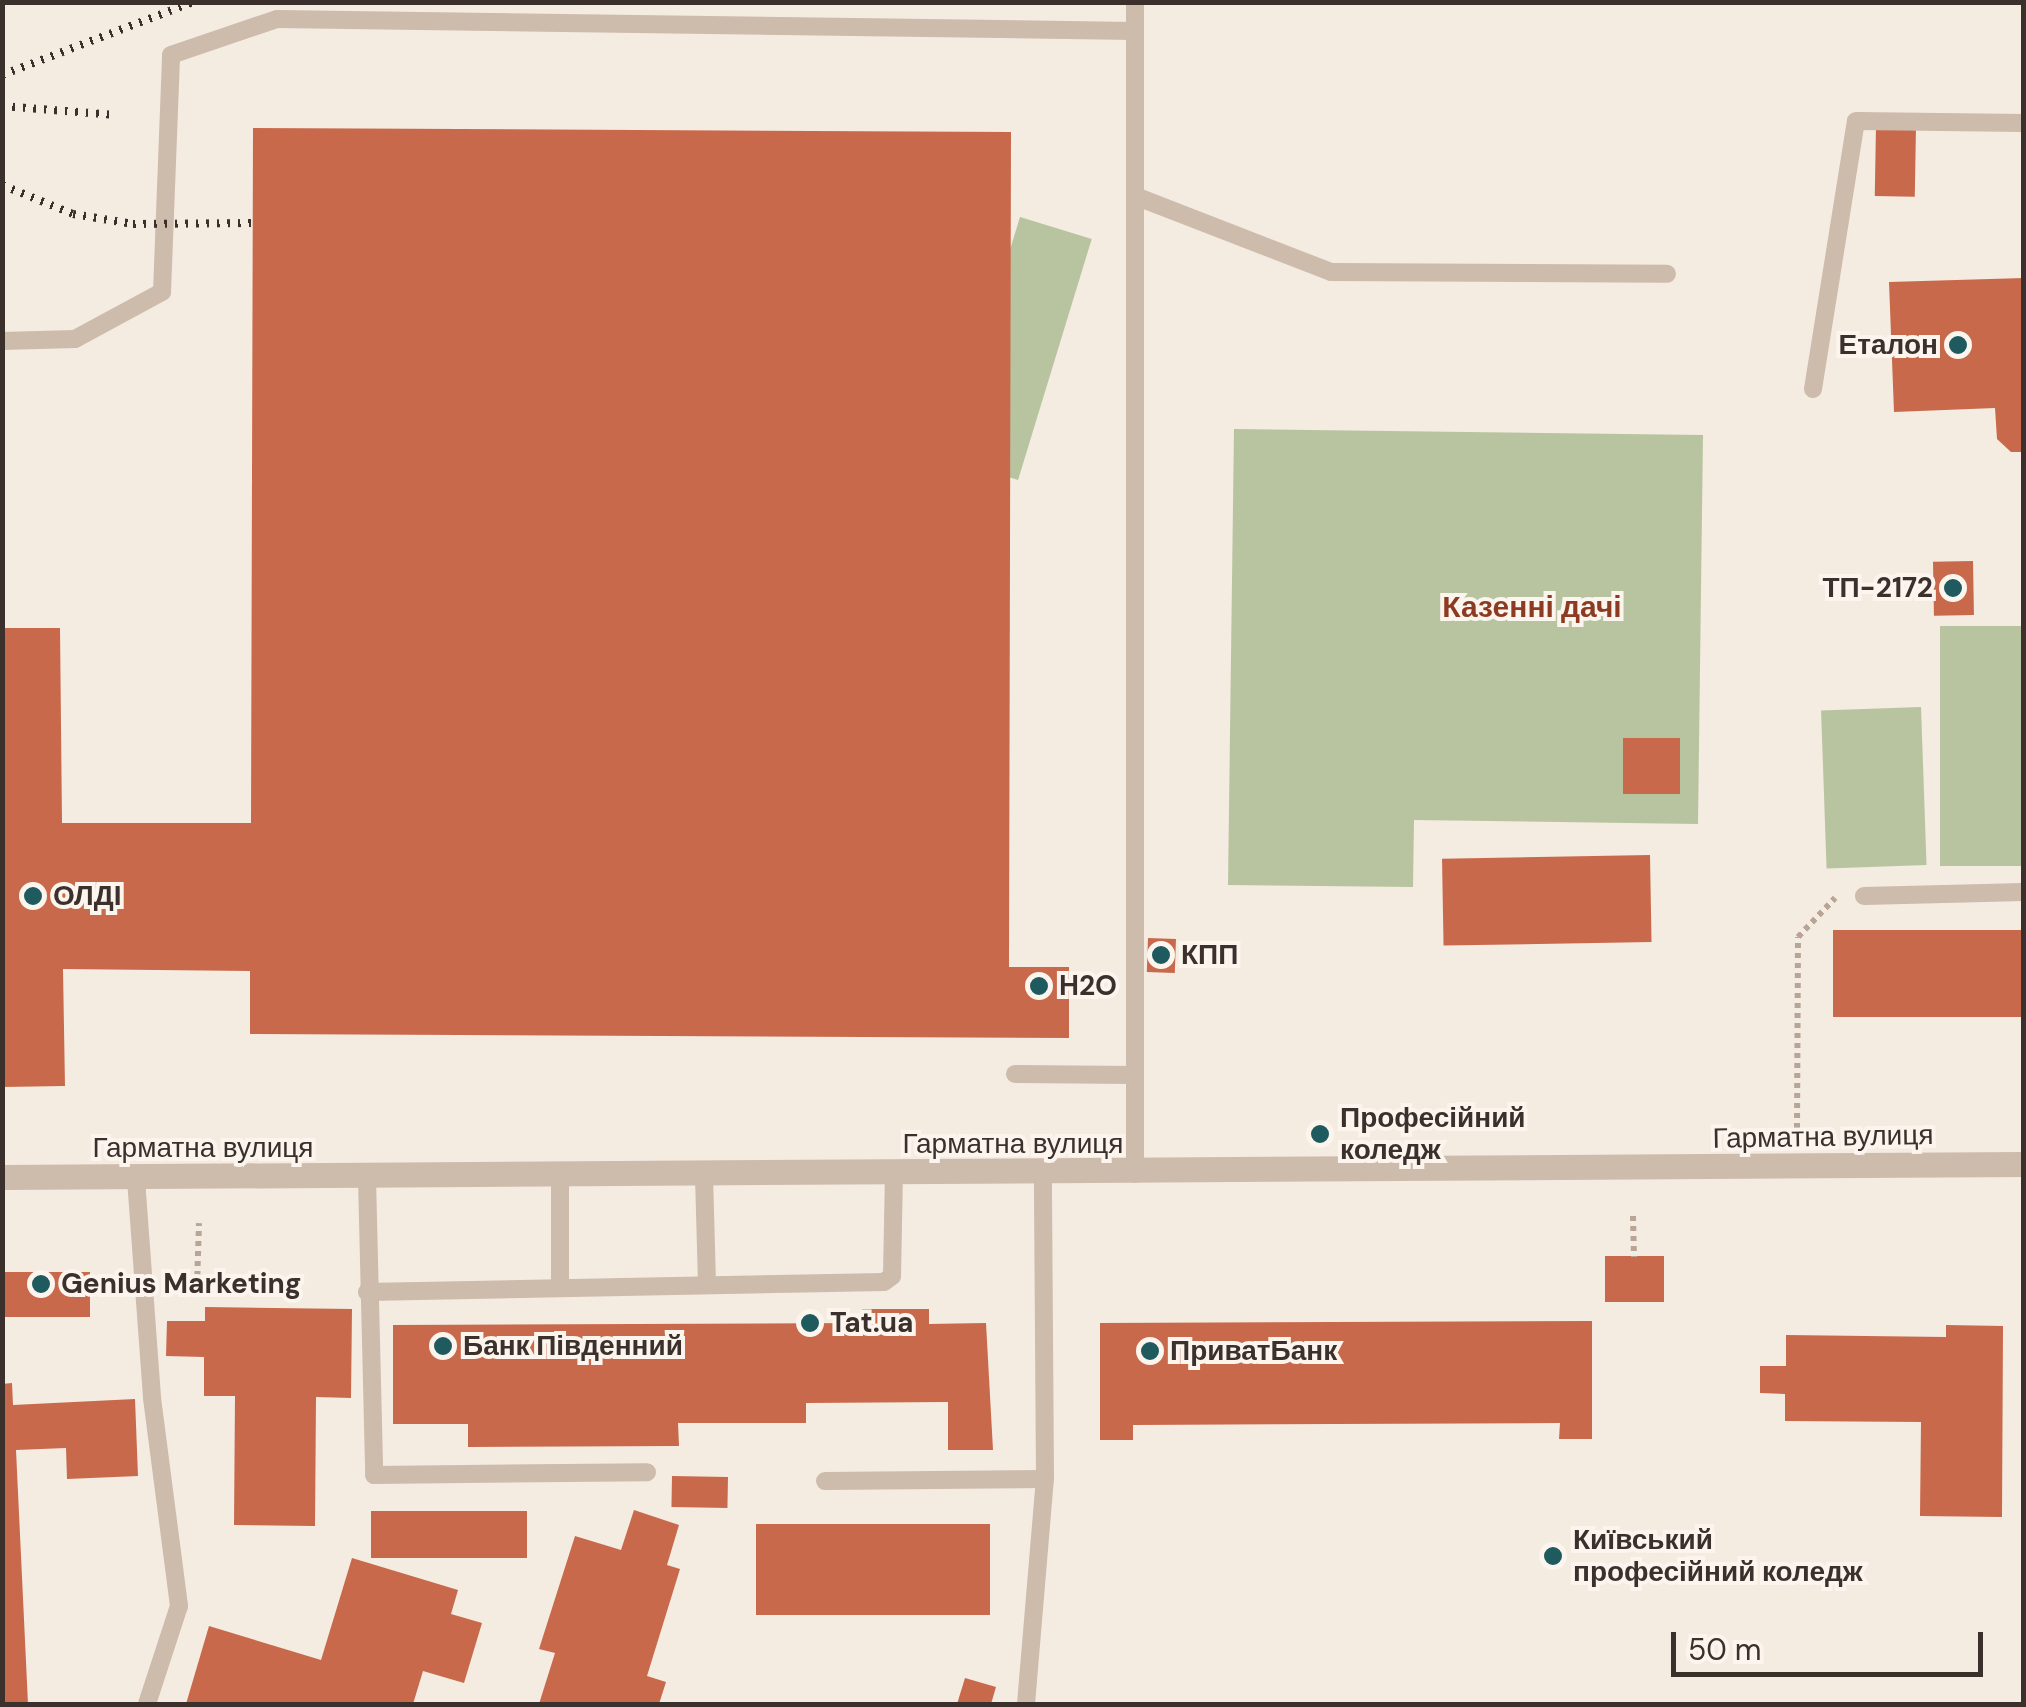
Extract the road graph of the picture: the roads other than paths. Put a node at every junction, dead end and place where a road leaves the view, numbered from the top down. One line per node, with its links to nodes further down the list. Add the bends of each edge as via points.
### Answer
1 (1135, 2): 2 (lane)
2 (1135, 31): 4 (lane); 6 (lane, via 277,19 172,55 162,292 74,339)
3 (2024, 123): 7 (lane, via 1856,121)
4 (1135, 196): 5 (lane, via 1330,272); 11 (lane)
5 (1668, 274)
6 (2, 341)
7 (1814, 388)
8 (2024, 892): 9 (lane)
9 (1864, 896)
10 (1015, 1074): 11 (lane)
11 (1134, 1074): 14 (lane)
12 (2024, 1164): 14 (street, Гарматна вулиця)
13 (1042, 1174): 14 (street, Гарматна вулиця); 15 (street, Гарматна вулиця); 25 (lane)
14 (1135, 1174)
15 (894, 1175): 17 (street, Гарматна вулиця); 21 (lane, via 888,1281)
16 (560, 1176): 17 (street, Гарматна вулиця); 20 (street, Гарматна вулиця); 22 (lane)
17 (704, 1176): 21 (lane)
18 (2, 1177): 19 (street, Гарматна вулиця)
19 (136, 1178): 20 (street, Гарматна вулиця); 27 (lane, via 152,1398 179,1606)
20 (367, 1178): 23 (lane)
21 (707, 1284): 22 (lane)
22 (560, 1288): 23 (lane)
23 (367, 1292): 24 (lane, via 374,1474)
24 (646, 1472)
25 (1044, 1478): 26 (lane); 28 (lane)
26 (825, 1481)
27 (146, 1704)
28 (1026, 1704)

